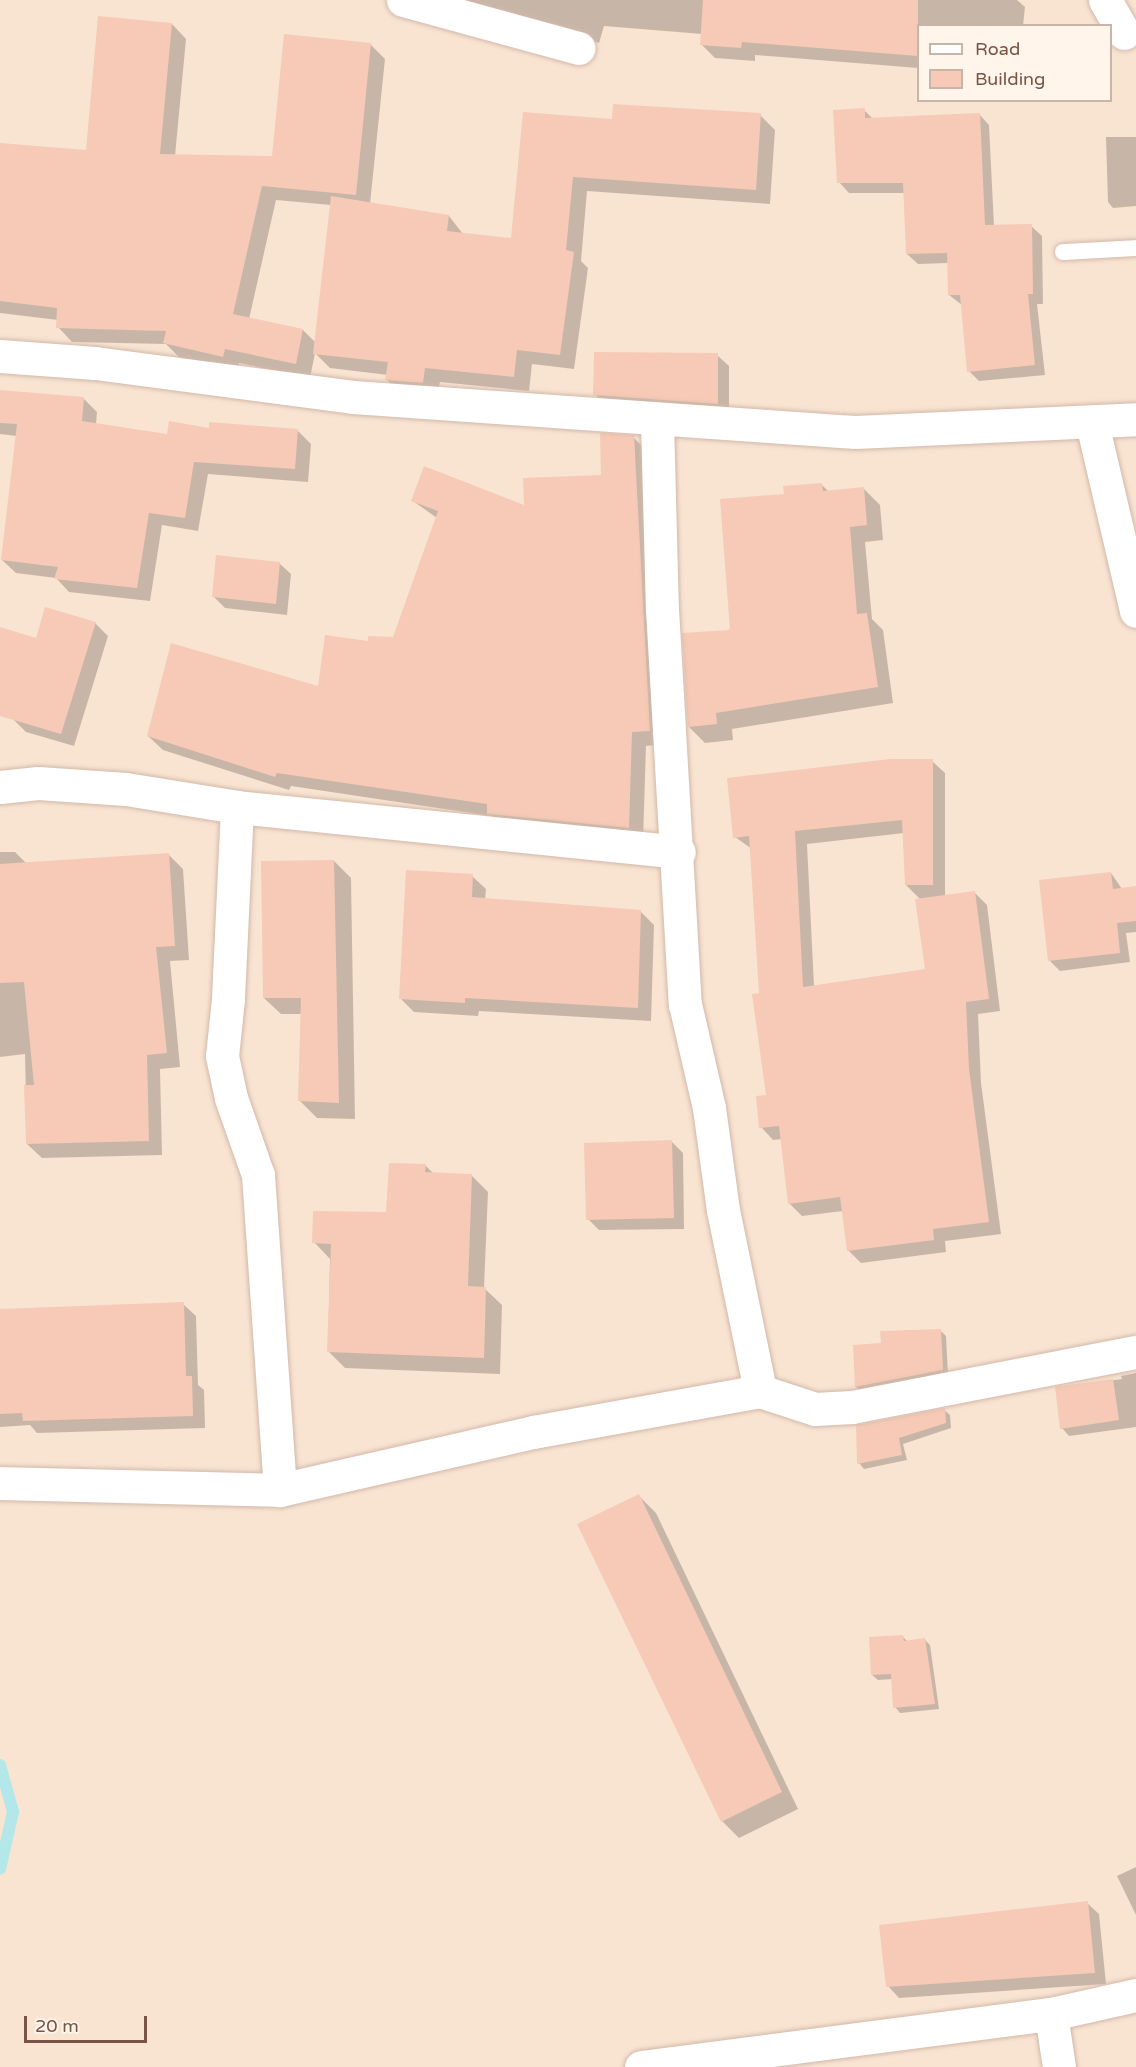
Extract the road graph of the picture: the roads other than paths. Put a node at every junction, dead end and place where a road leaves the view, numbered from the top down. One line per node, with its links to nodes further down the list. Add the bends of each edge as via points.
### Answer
1 (403, 0): 4 (street)
2 (1105, 0): 3 (street)
3 (1123, 34)
4 (579, 48)
5 (1136, 248): 6 (lane)
6 (1063, 252)
7 (0, 356): 9 (street, via 95,363 353,397)
8 (1136, 419): 10 (street)
9 (657, 421): 10 (street, via 855,432); 14 (street, via 662,609)
10 (1092, 423): 11 (street)
11 (1136, 611)
12 (0, 787): 13 (street, via 38,783 126,789)
13 (237, 807): 14 (street); 18 (street, via 222,1056 258,1175)
14 (679, 852): 16 (street, via 685,1004 709,1108 723,1210)
15 (1136, 1352): 16 (street, via 852,1407 815,1409)
16 (760, 1391): 18 (street, via 533,1432)
17 (0, 1483): 18 (street)
18 (280, 1490)
19 (1136, 1995): 20 (street)
20 (1051, 2014): 21 (street); 22 (street)
21 (641, 2067)
22 (1059, 2067)

